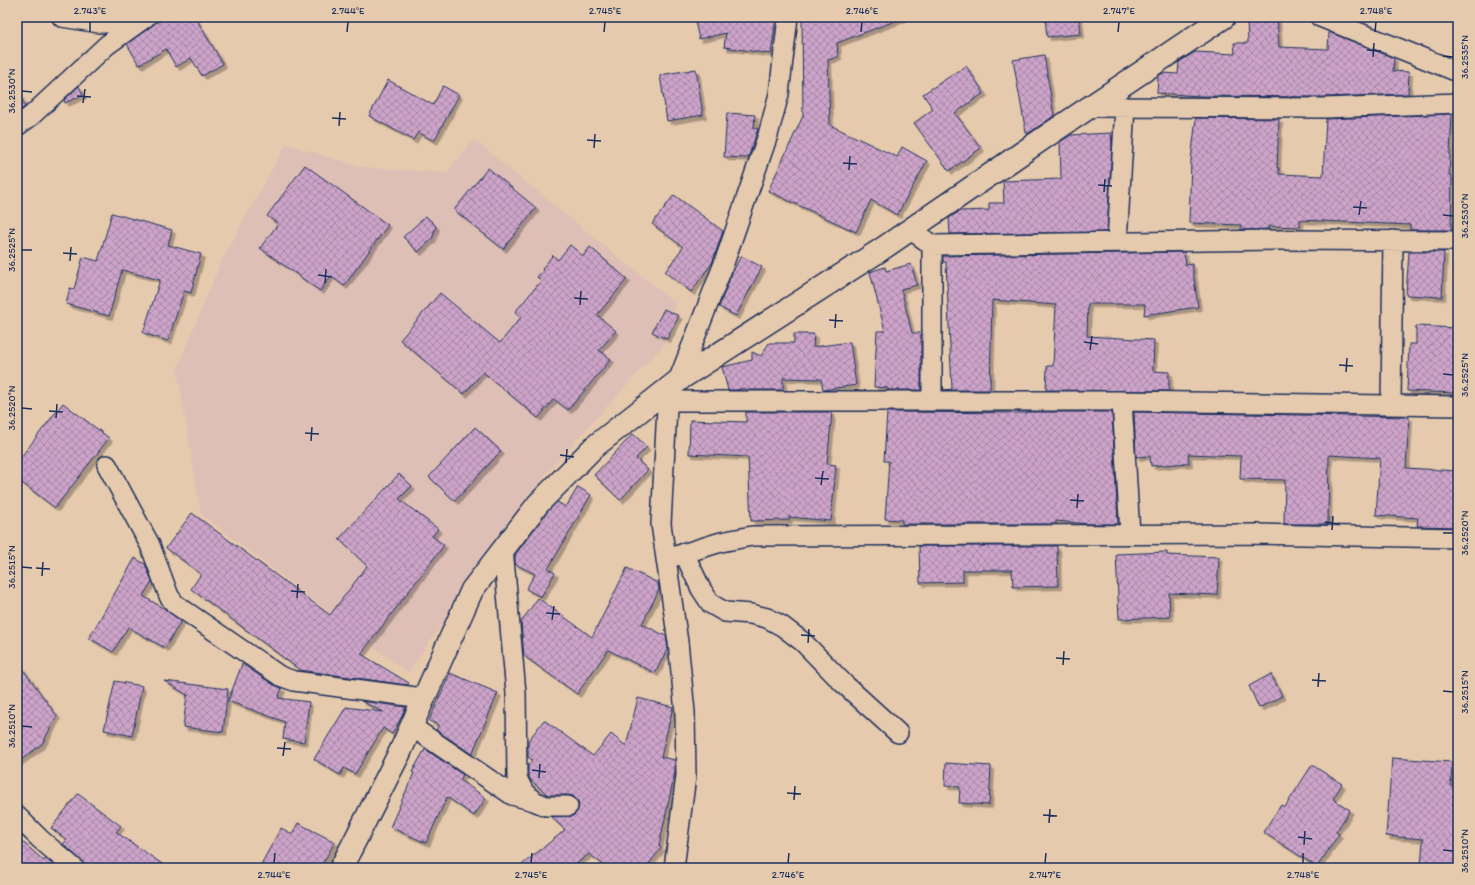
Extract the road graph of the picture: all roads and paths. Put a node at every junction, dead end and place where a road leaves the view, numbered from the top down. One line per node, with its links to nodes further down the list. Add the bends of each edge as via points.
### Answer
1 (62, 17): 5 (street, via 99,23)
2 (788, 17): 16 (street, via 779,94 768,135 722,266)
3 (1224, 17): 8 (street)
4 (1320, 17): 6 (street)
5 (141, 20): 10 (street, via 107,45)
6 (1458, 72)
7 (1458, 103): 9 (street, via 1325,108)
8 (1089, 107): 9 (street); 11 (street)
9 (1126, 107): 14 (street)
10 (17, 126)
11 (911, 230): 15 (street); 16 (street)
12 (1393, 240): 13 (street); 14 (street); 19 (street)
13 (1458, 240)
14 (1117, 242): 15 (street)
15 (932, 245): 17 (street)
16 (671, 390): 17 (street); 24 (street, via 594,447 538,504); 25 (street, via 661,524)
17 (932, 401): 18 (street)
18 (1122, 401): 19 (street); 22 (street)
19 (1391, 405): 20 (street)
20 (1458, 406)
21 (107, 465): 26 (street, via 150,545 169,596 175,604 280,676 294,681)
22 (1130, 534): 23 (street); 25 (street, via 752,536 720,542)
23 (1458, 538)
24 (503, 548): 26 (street, via 472,590); 29 (street, via 516,693 516,778 524,792)
25 (675, 556): 28 (street, via 711,604 725,612 751,614 767,618 782,626 803,642); 34 (street, via 678,642 685,712 686,776)
26 (423, 698): 27 (street)
27 (411, 726): 29 (street, via 512,795); 33 (street)
28 (898, 733)
29 (534, 801): 30 (street, via 546,806)
30 (568, 806)
31 (17, 816): 32 (street)
32 (74, 868)
33 (341, 868)
34 (674, 868)

